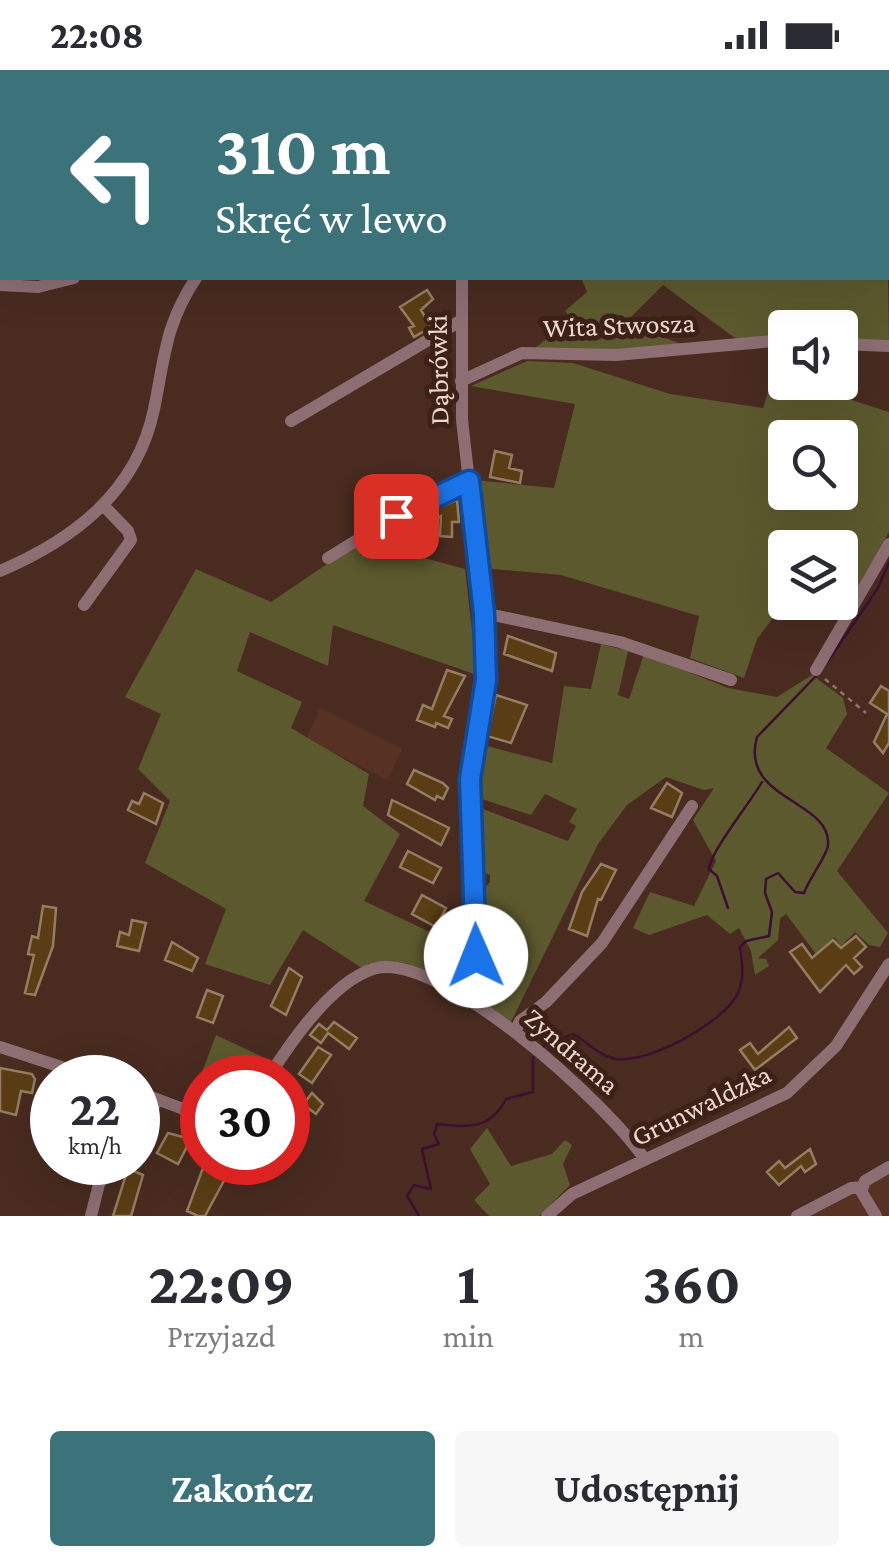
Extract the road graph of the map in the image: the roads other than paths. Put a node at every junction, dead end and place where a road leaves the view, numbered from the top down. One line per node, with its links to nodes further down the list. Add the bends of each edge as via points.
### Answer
1 (65, 280): 4 (street)
2 (195, 280): 12 (street, via 165,337 142,445)
3 (462, 280): 5 (street, Dąbrówki)
4 (0, 286)
5 (462, 320): 9 (street, Dąbrówki); 10 (street)
6 (768, 342): 9 (street, Wita Stwosza, via 616,355 522,353)
7 (858, 345): 8 (street)
8 (889, 346)
9 (460, 381): 11 (street, Dąbrówki)
10 (291, 421)
11 (469, 481): 14 (street); 17 (street, Dąbrówki)
12 (102, 505): 15 (street, via 50,550); 16 (street, via 131,540)
13 (889, 544): 18 (street)
14 (328, 558)
15 (0, 571)
16 (84, 604)
17 (484, 613): 19 (street, via 620,642); 23 (street, Dąbrówki, via 486,680 470,779 476,956)
18 (816, 670)
19 (731, 680)
20 (692, 806): 24 (street, via 602,943)
21 (889, 964): 22 (street, Grunwaldzka)
22 (884, 982): 28 (street, Grunwaldzka, via 836,1046 787,1093)
23 (464, 997): 24 (street, Zyndrama); 26 (street, Zyndrama, via 402,966 371,969 303,1023)
24 (515, 1032): 28 (street, Zyndrama, via 629,1135)
25 (0, 1047): 27 (street)
26 (283, 1055)
27 (30, 1057)
28 (646, 1160): 33 (street, Grunwaldzka, via 572,1194)
29 (889, 1167): 31 (street)
30 (99, 1185): 32 (street)
31 (863, 1187): 34 (street); 35 (street)
32 (91, 1216)
33 (547, 1216)
34 (797, 1216)
35 (876, 1216)

